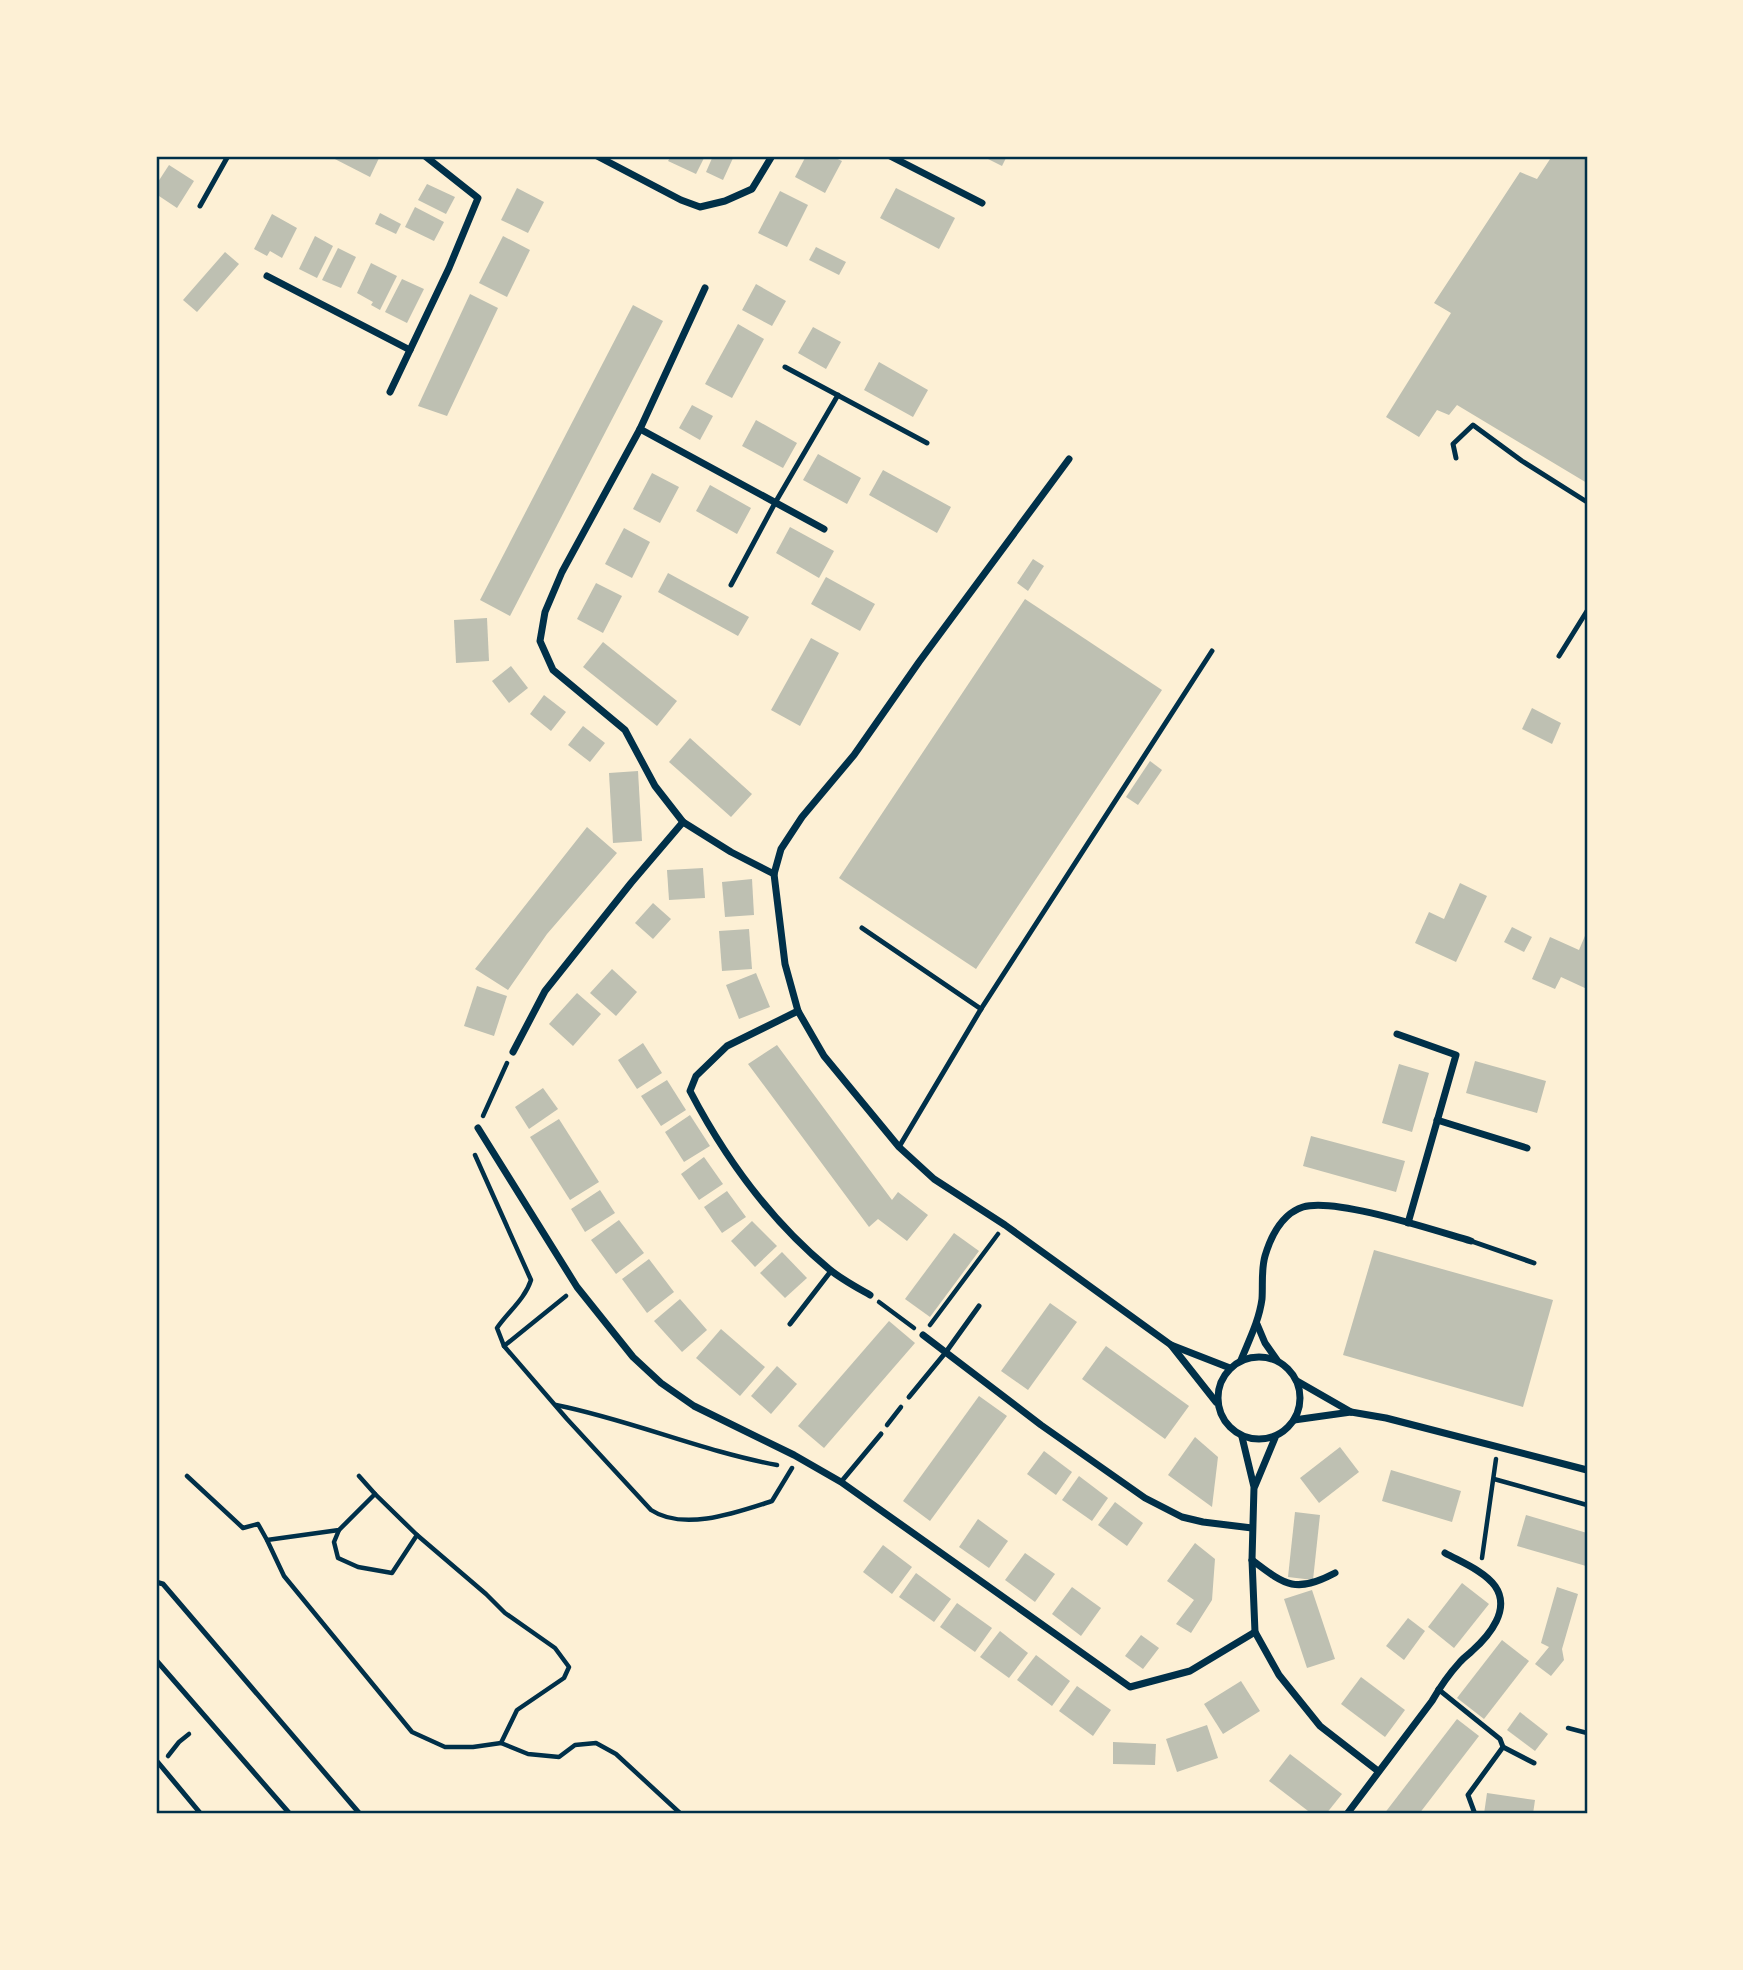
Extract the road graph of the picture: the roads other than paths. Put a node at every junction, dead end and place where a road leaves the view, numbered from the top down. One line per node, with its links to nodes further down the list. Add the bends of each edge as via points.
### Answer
1 (228, 156): 7 (lane)
2 (425, 156): 10 (street, via 478,198)
3 (597, 156): 4 (street, via 699,207 752,189)
4 (772, 156)
5 (890, 156): 6 (street)
6 (982, 203)
7 (200, 206)
8 (267, 276): 10 (street)
9 (705, 288): 14 (street)
10 (410, 350): 12 (street)
11 (785, 367): 13 (lane)
12 (390, 392)
13 (838, 396): 15 (lane); 19 (lane)
14 (640, 429): 19 (street); 25 (street, via 562,572 545,612 540,641 553,670 625,730 655,786)
15 (927, 443)
16 (1456, 458): 18 (lane, via 1453,444 1472,425)
17 (1069, 459): 26 (street, via 854,755 802,817 781,849)
18 (1587, 502)
19 (775, 503): 20 (street); 21 (lane)
20 (824, 529)
21 (731, 585)
22 (1587, 611): 24 (lane)
23 (1212, 651): 28 (lane)
24 (1559, 656)
25 (683, 822): 26 (street); 31 (street, via 545,991)
26 (774, 874): 29 (street, via 785,964)
27 (862, 928): 28 (lane)
28 (981, 1009): 34 (lane)
29 (798, 1011): 34 (street, via 824,1056); 39 (street, via 727,1046 696,1076 690,1091 744,1178 782,1227)
30 (1397, 1034): 32 (street, via 1456,1055)
31 (513, 1052)
32 (1437, 1120): 35 (street); 36 (street)
33 (478, 1128): 59 (street, via 577,1287 633,1357 694,1406)
34 (899, 1147): 45 (street, via 934,1179)
35 (1527, 1148)
36 (1409, 1223): 37 (street); 43 (street, via 1332,1206 1304,1206 1291,1213 1277,1227 1264,1259)
37 (1471, 1241): 38 (lane)
38 (1534, 1263)
39 (831, 1271): 40 (street); 42 (lane)
40 (870, 1295)
41 (979, 1306): 46 (lane)
42 (790, 1324)
43 (1257, 1324): 47 (street); 48 (street)
44 (923, 1335): 46 (street)
45 (1171, 1345): 49 (street); 52 (street)
46 (946, 1352): 51 (lane); 61 (street, via 1145,1498 1182,1517)
47 (1241, 1360): 48 (street, via 1261,1357); 49 (street)
48 (1277, 1361): 50 (street)
49 (1230, 1368): 52 (street, via 1221,1381)
50 (1297, 1381): 53 (street); 54 (street, via 1299,1409)
51 (909, 1397)
52 (1217, 1403): 56 (street, via 1226,1424)
53 (1351, 1412): 54 (street); 58 (street)
54 (1294, 1420): 57 (street)
55 (881, 1434): 59 (lane)
56 (1242, 1437): 57 (street); 60 (street)
57 (1275, 1438): 60 (street)
58 (1587, 1470)
59 (841, 1482): 66 (street, via 1130,1687 1190,1671)
60 (1254, 1487): 61 (street)
61 (1252, 1528): 63 (street)
62 (1445, 1553): 68 (street, via 1480,1573 1501,1598 1499,1619)
63 (1252, 1560): 64 (street, via 1281,1582 1316,1583); 66 (street)
64 (1335, 1573)
65 (156, 1582): 75 (lane, via 163,1584)
66 (1255, 1632): 72 (street, via 1279,1675 1320,1726)
67 (156, 1660): 74 (lane)
68 (1438, 1689): 69 (lane, via 1496,1734); 72 (street)
69 (1503, 1747): 71 (lane); 77 (lane, via 1468,1795)
70 (158, 1763): 73 (lane)
71 (1534, 1763)
72 (1378, 1771): 76 (street)
73 (201, 1814)
74 (290, 1814)
75 (360, 1814)
76 (1347, 1814)
77 (1475, 1814)

